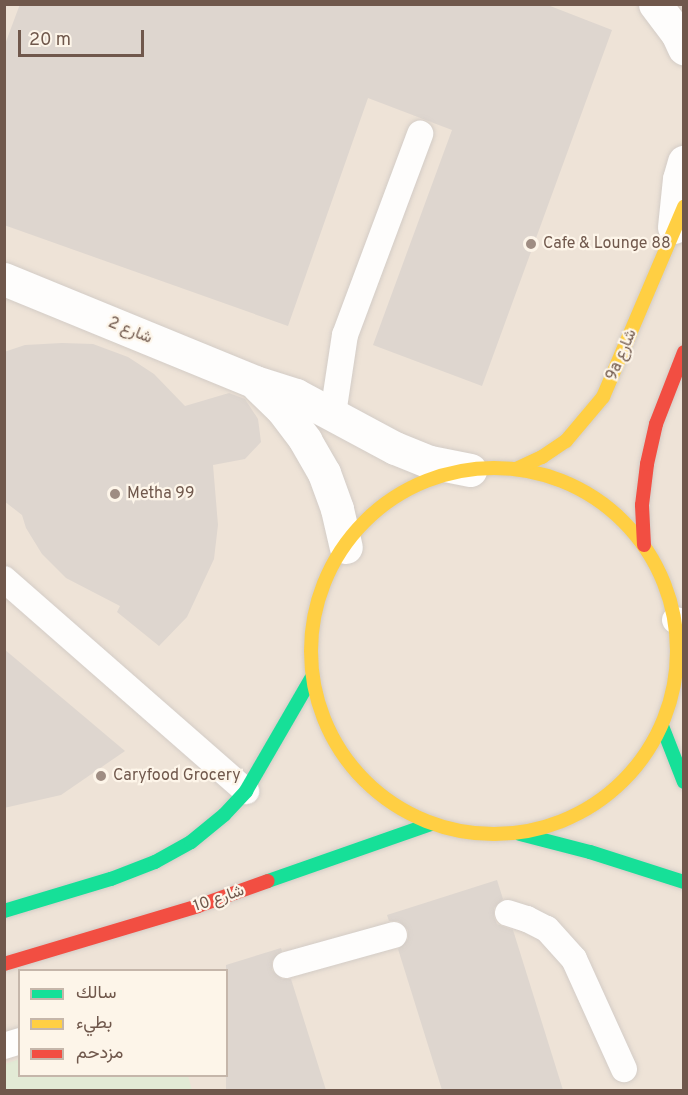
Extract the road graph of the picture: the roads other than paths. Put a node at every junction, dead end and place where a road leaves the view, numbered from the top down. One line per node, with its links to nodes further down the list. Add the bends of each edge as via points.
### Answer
1 (655, 4): 2 (street)
2 (684, 48)
3 (420, 134): 9 (lane, via 345,335)
4 (684, 162): 5 (street, via 677,187)
5 (679, 217): 10 (main road, 9a شارع, via 603,397 566,441)
6 (4, 279): 8 (street, شارع 2)
7 (684, 352): 12 (main road, via 656,424 647,464 642,505)
8 (255, 382): 9 (street, شارع 2, via 296,395); 13 (street, شارع 2, via 282,409 320,465)
9 (333, 414): 11 (street, شارع 2, via 395,448 430,462)
10 (516, 469): 11 (main road); 12 (main road, via 575,486 625,522)
11 (470, 470): 13 (main road, via 434,478 400,495 370,518)
12 (644, 545): 15 (main road)
13 (346, 547): 16 (main road, via 328,577 316,609 310,644)
14 (4, 579): 19 (lane)
15 (679, 621): 17 (main road, via 673,692)
16 (311, 679): 19 (main road); 20 (main road, via 333,741 351,768 401,810)
17 (662, 726): 18 (main road); 21 (main road, via 637,767 602,800 559,822)
18 (684, 782)
19 (246, 791): 23 (main road, via 191,842 155,862)
20 (431, 824): 21 (main road, via 471,832); 26 (main road, شارع 10, via 198,906)
21 (512, 832): 22 (main road)
22 (684, 882)
23 (4, 911)
24 (508, 913): 30 (lane, via 547,929 574,959)
25 (393, 935): 29 (lane)
26 (71, 944): 27 (main road); 28 (main road, شارع 10)
27 (67, 962)
28 (4, 964)
29 (286, 965)
30 (624, 1070)

